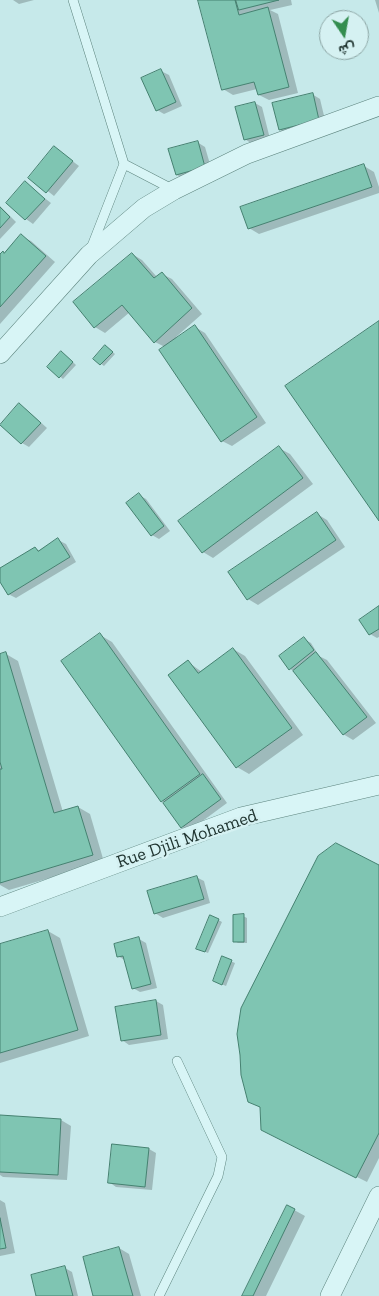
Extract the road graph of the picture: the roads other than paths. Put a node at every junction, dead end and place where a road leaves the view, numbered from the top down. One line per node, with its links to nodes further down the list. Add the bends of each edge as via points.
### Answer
1 (73, 0): 3 (lane)
2 (379, 106): 4 (street, via 247,154)
3 (124, 164): 4 (lane); 5 (lane)
4 (174, 190): 5 (street, via 144,208)
5 (89, 255): 6 (street)
6 (0, 354)
7 (379, 786): 8 (street, Rue Djili Mohamed, via 241,817)
8 (0, 907)
9 (178, 1061): 11 (lane, via 222,1157 218,1176)
10 (379, 1196): 12 (street)
11 (159, 1296)
12 (330, 1296)

